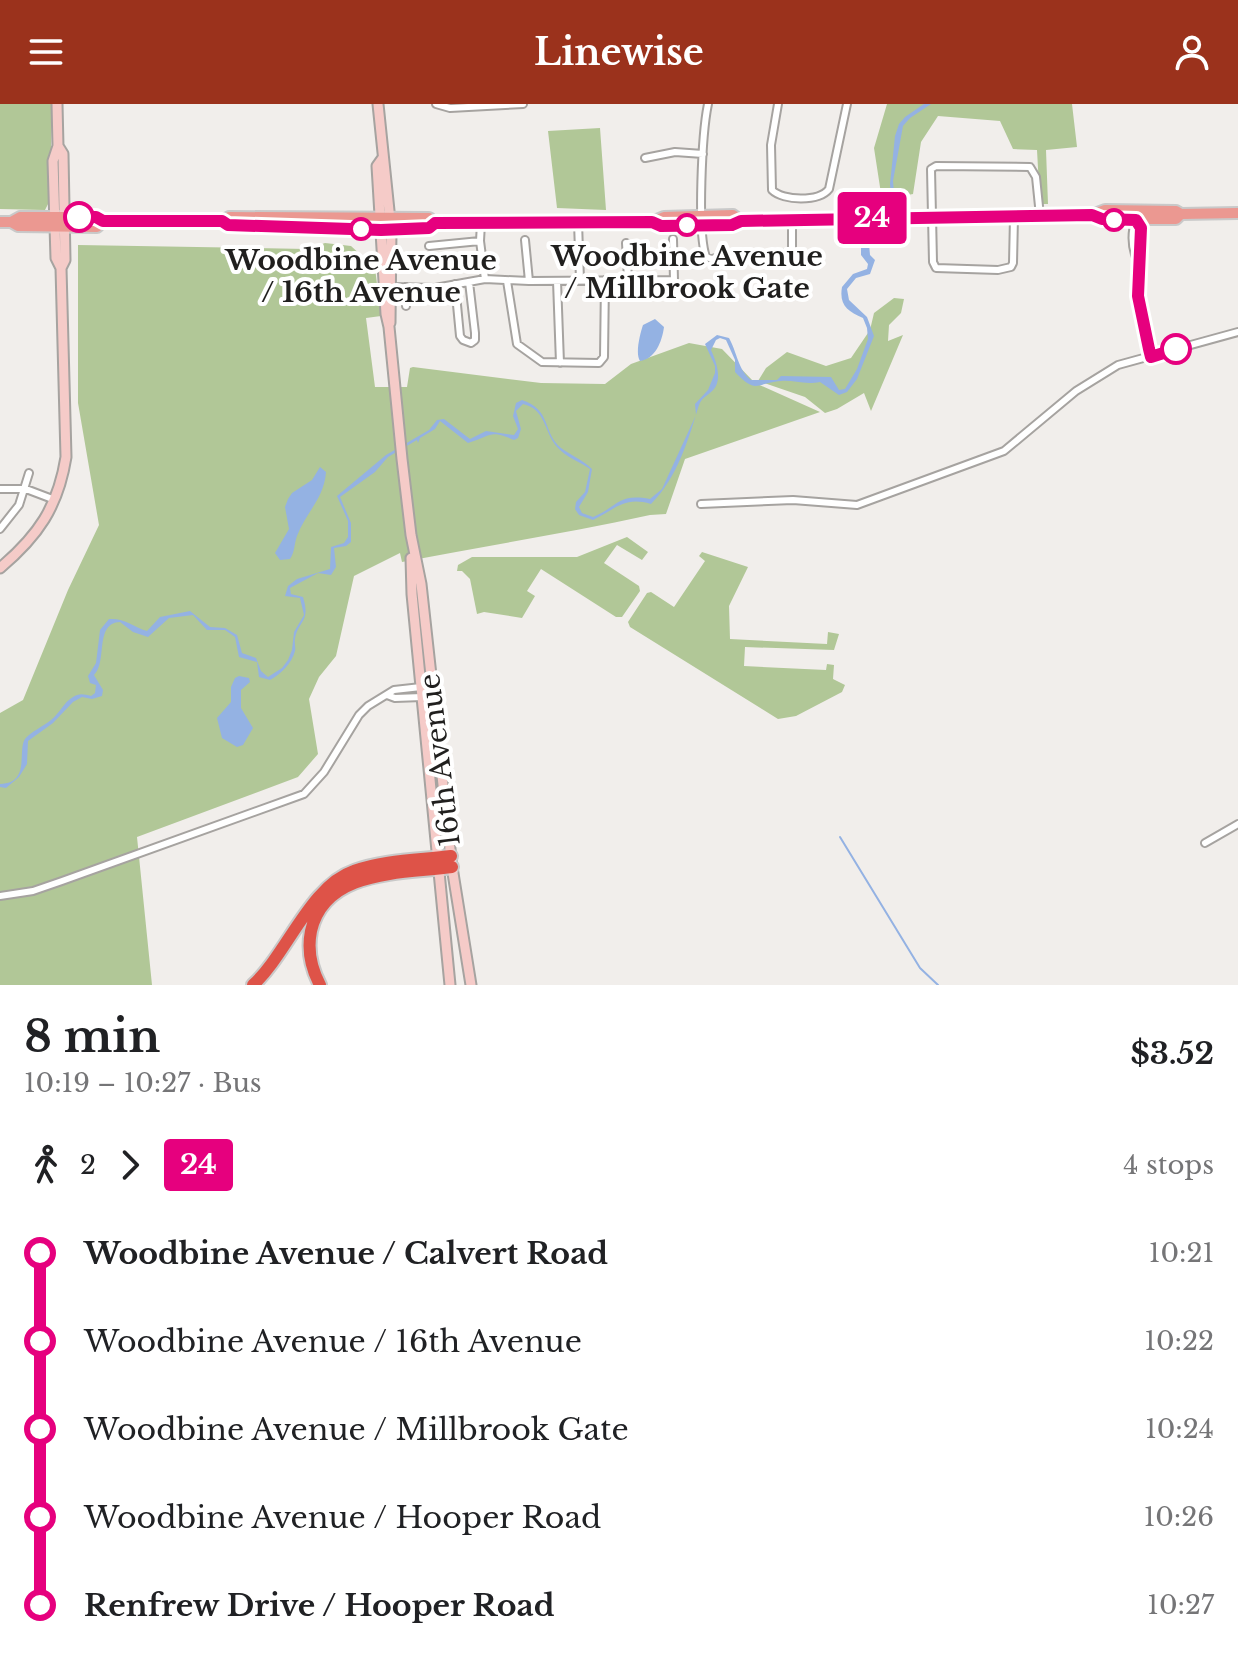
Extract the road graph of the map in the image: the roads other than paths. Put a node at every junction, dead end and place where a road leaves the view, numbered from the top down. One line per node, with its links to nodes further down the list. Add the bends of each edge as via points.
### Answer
1 (57, 104): 19 (main road, via 58,146 63,154)
2 (378, 104): 22 (main road, 16th Avenue, via 386,164)
3 (436, 104): 8 (street)
4 (523, 104): 8 (street)
5 (708, 104): 9 (street)
6 (778, 104): 7 (street, via 771,145 772,190 782,197 815,197 829,189)
7 (847, 104)
8 (502, 105)
9 (703, 154): 10 (street); 16 (street)
10 (645, 158)
11 (1238, 213): 13 (main road, via 1181,214 1176,219)
12 (1040, 216): 13 (main road); 14 (street, via 1033,168 936,166 931,169); 15 (main road)
13 (1137, 216): 42 (street, via 1133,253)
14 (930, 217): 15 (main road); 15 (street, via 936,268 1006,270 1013,263); 17 (main road)
15 (1014, 217)
16 (702, 220): 17 (main road, via 732,225); 17 (street, via 708,259 790,253); 20 (main road, via 661,226)
17 (792, 220)
18 (5, 222): 19 (main road)
19 (60, 222): 22 (main road, via 96,217 228,225); 47 (main road, via 56,258 61,268 67,438)
20 (578, 222): 21 (main road); 30 (street)
21 (481, 223): 22 (main road, via 435,223 429,218); 25 (street)
22 (385, 224): 37 (main road, 16th Avenue); 40 (main road, 16th Avenue)
23 (673, 239): 29 (street, via 674,280)
24 (525, 240): 33 (street)
25 (480, 241): 27 (street); 28 (street)
26 (626, 243): 29 (street)
27 (429, 246)
28 (485, 279): 32 (street); 35 (street)
29 (628, 279): 31 (street)
30 (580, 280): 31 (street); 34 (street)
31 (605, 280): 43 (street, via 604,357 599,363)
32 (507, 281): 33 (street); 43 (street, via 517,344 542,362)
33 (529, 281): 34 (street)
34 (557, 281): 43 (street)
35 (469, 282): 36 (street); 36 (street, via 475,333 471,343 460,336)
36 (455, 284): 38 (street)
37 (392, 287): 38 (street); 40 (main road, 16th Avenue)
38 (406, 287): 39 (street)
39 (406, 306)
40 (389, 327): 51 (main road, 16th Avenue, via 421,584)
41 (1238, 332): 42 (street)
42 (1151, 357): 48 (street, via 1118,365 1091,380 1004,451 857,505 804,500)
43 (560, 363)
44 (29, 473): 46 (street)
45 (0, 489): 46 (street)
46 (26, 489): 47 (street); 49 (street)
47 (55, 500): 50 (main road, via 34,537)
48 (701, 504)
49 (0, 529)
50 (0, 568)
51 (427, 692): 54 (main road, 16th Avenue); 55 (main road, 16th Avenue); 56 (street, via 394,690 368,706 304,794 33,891)
52 (1238, 824): 53 (street)
53 (1205, 843)
54 (452, 861): 55 (highway); 60 (main road, 16th Avenue)
55 (436, 864): 57 (highway, via 374,866 334,881); 58 (highway, via 365,879 327,900 313,923 309,943); 59 (main road, 16th Avenue)
56 (0, 896)
57 (253, 985)
58 (320, 985)
59 (450, 985)
60 (471, 985)

